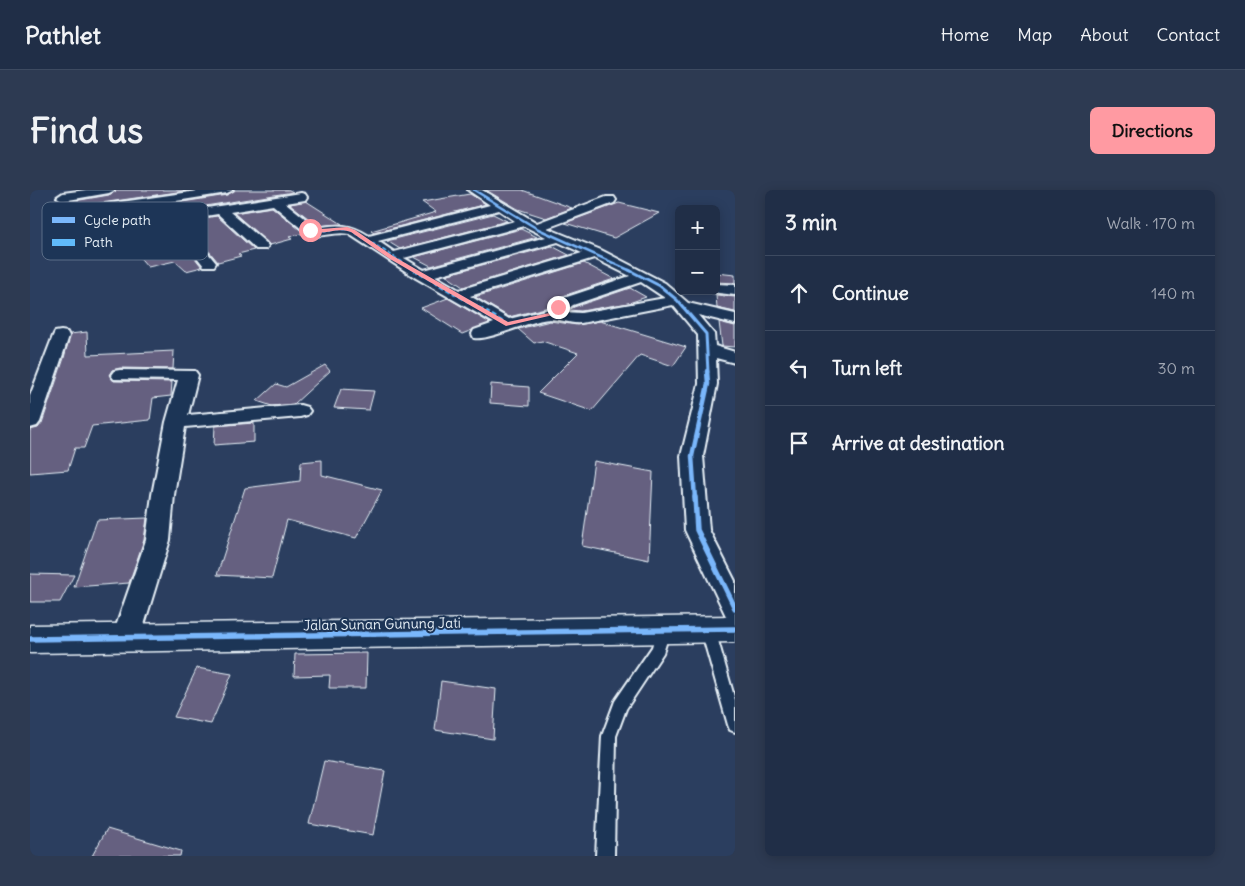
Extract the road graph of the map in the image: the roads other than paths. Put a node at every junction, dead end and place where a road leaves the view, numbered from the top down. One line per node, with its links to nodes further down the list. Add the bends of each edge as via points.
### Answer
1 (109, 190): 4 (street)
2 (226, 190): 7 (street); 10 (street)
3 (474, 190): 9 (street)
4 (63, 197)
5 (301, 198): 8 (street)
6 (610, 200): 13 (street)
7 (147, 202)
8 (277, 202): 10 (street); 15 (street, via 310,230 319,232 345,228)
9 (501, 206): 13 (street); 15 (street)
10 (248, 207): 11 (street)
11 (222, 211): 12 (street); 16 (street)
12 (208, 213)
13 (530, 225): 14 (street); 18 (street)
14 (559, 238): 17 (street); 21 (street)
15 (367, 240): 18 (street)
16 (261, 246)
17 (596, 253): 22 (street); 25 (street)
18 (392, 258): 21 (street)
19 (207, 260): 20 (street)
20 (209, 263)
21 (421, 275): 25 (street)
22 (642, 277): 26 (street); 27 (street, via 568,302)
23 (720, 289): 24 (street)
24 (735, 290)
25 (457, 295): 29 (street)
26 (679, 298): 27 (street, via 581,318); 28 (street); 32 (street, via 706,334)
27 (551, 314): 29 (street)
28 (735, 319)
29 (508, 324): 30 (street)
30 (480, 334)
31 (61, 336): 36 (street)
32 (706, 350): 33 (street); 38 (street, via 708,384 692,456 696,530)
33 (735, 358)
34 (120, 375): 37 (street, via 188,375)
35 (300, 411): 37 (street)
36 (30, 422)
37 (176, 422): 42 (street, via 158,540)
38 (735, 608)
39 (722, 630): 40 (street, Jalan Sunan Gunung Jati); 43 (lane)
40 (663, 631): 42 (street, Jalan Sunan Gunung Jati); 44 (lane, via 655,654 620,706 609,736)
41 (30, 638): 42 (street, Jalan Sunan Gunung Jati)
42 (126, 638)
43 (735, 725)
44 (605, 856)

